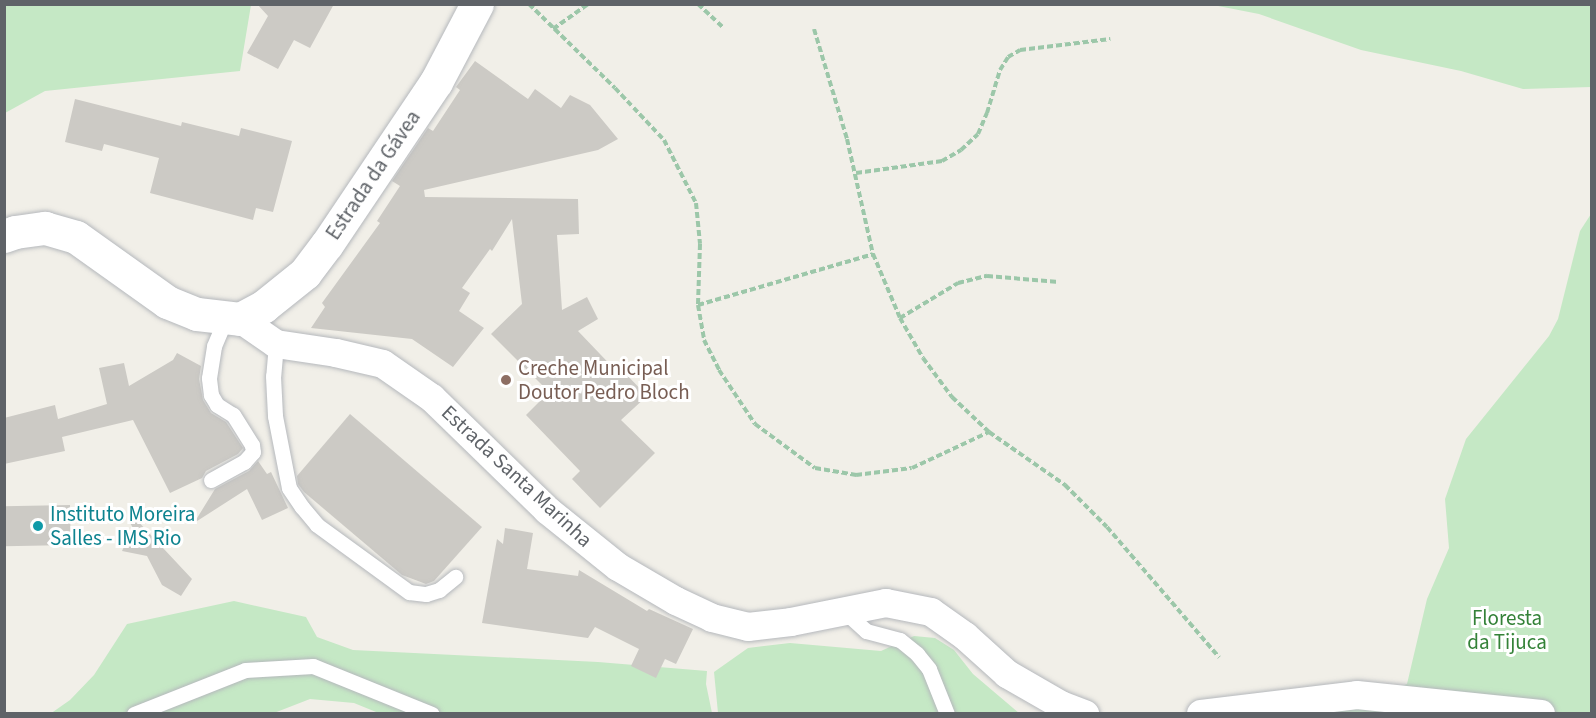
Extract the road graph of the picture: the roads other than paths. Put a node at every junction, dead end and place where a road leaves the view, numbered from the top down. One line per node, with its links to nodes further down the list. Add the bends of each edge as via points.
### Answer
1 (477, 4): 3 (street, Estrada da Gávea, via 436,82 305,273 264,306)
2 (4, 236): 3 (street, via 45,228 76,237 167,302 197,314)
3 (233, 319): 4 (street, Estrada Santa Marinha); 5 (lane, via 214,346 209,378 211,395 217,405 233,415 253,452 244,462)
4 (276, 344): 6 (lane, via 275,416 289,488 302,507 317,525 410,592 439,591); 7 (street, Estrada Santa Marinha, via 383,364 432,398 548,510 618,567 703,614 748,627)
5 (211, 480)
6 (455, 577)
7 (844, 611): 10 (lane, via 866,631 900,640 912,649 929,669); 11 (street, Estrada Santa Marinha, via 886,603 931,612 1007,674)
8 (134, 714): 9 (lane, via 245,670 313,666)
9 (432, 714)
10 (947, 714)
11 (1085, 714)
12 (1201, 714): 13 (street, via 1357,695)
13 (1541, 714)

